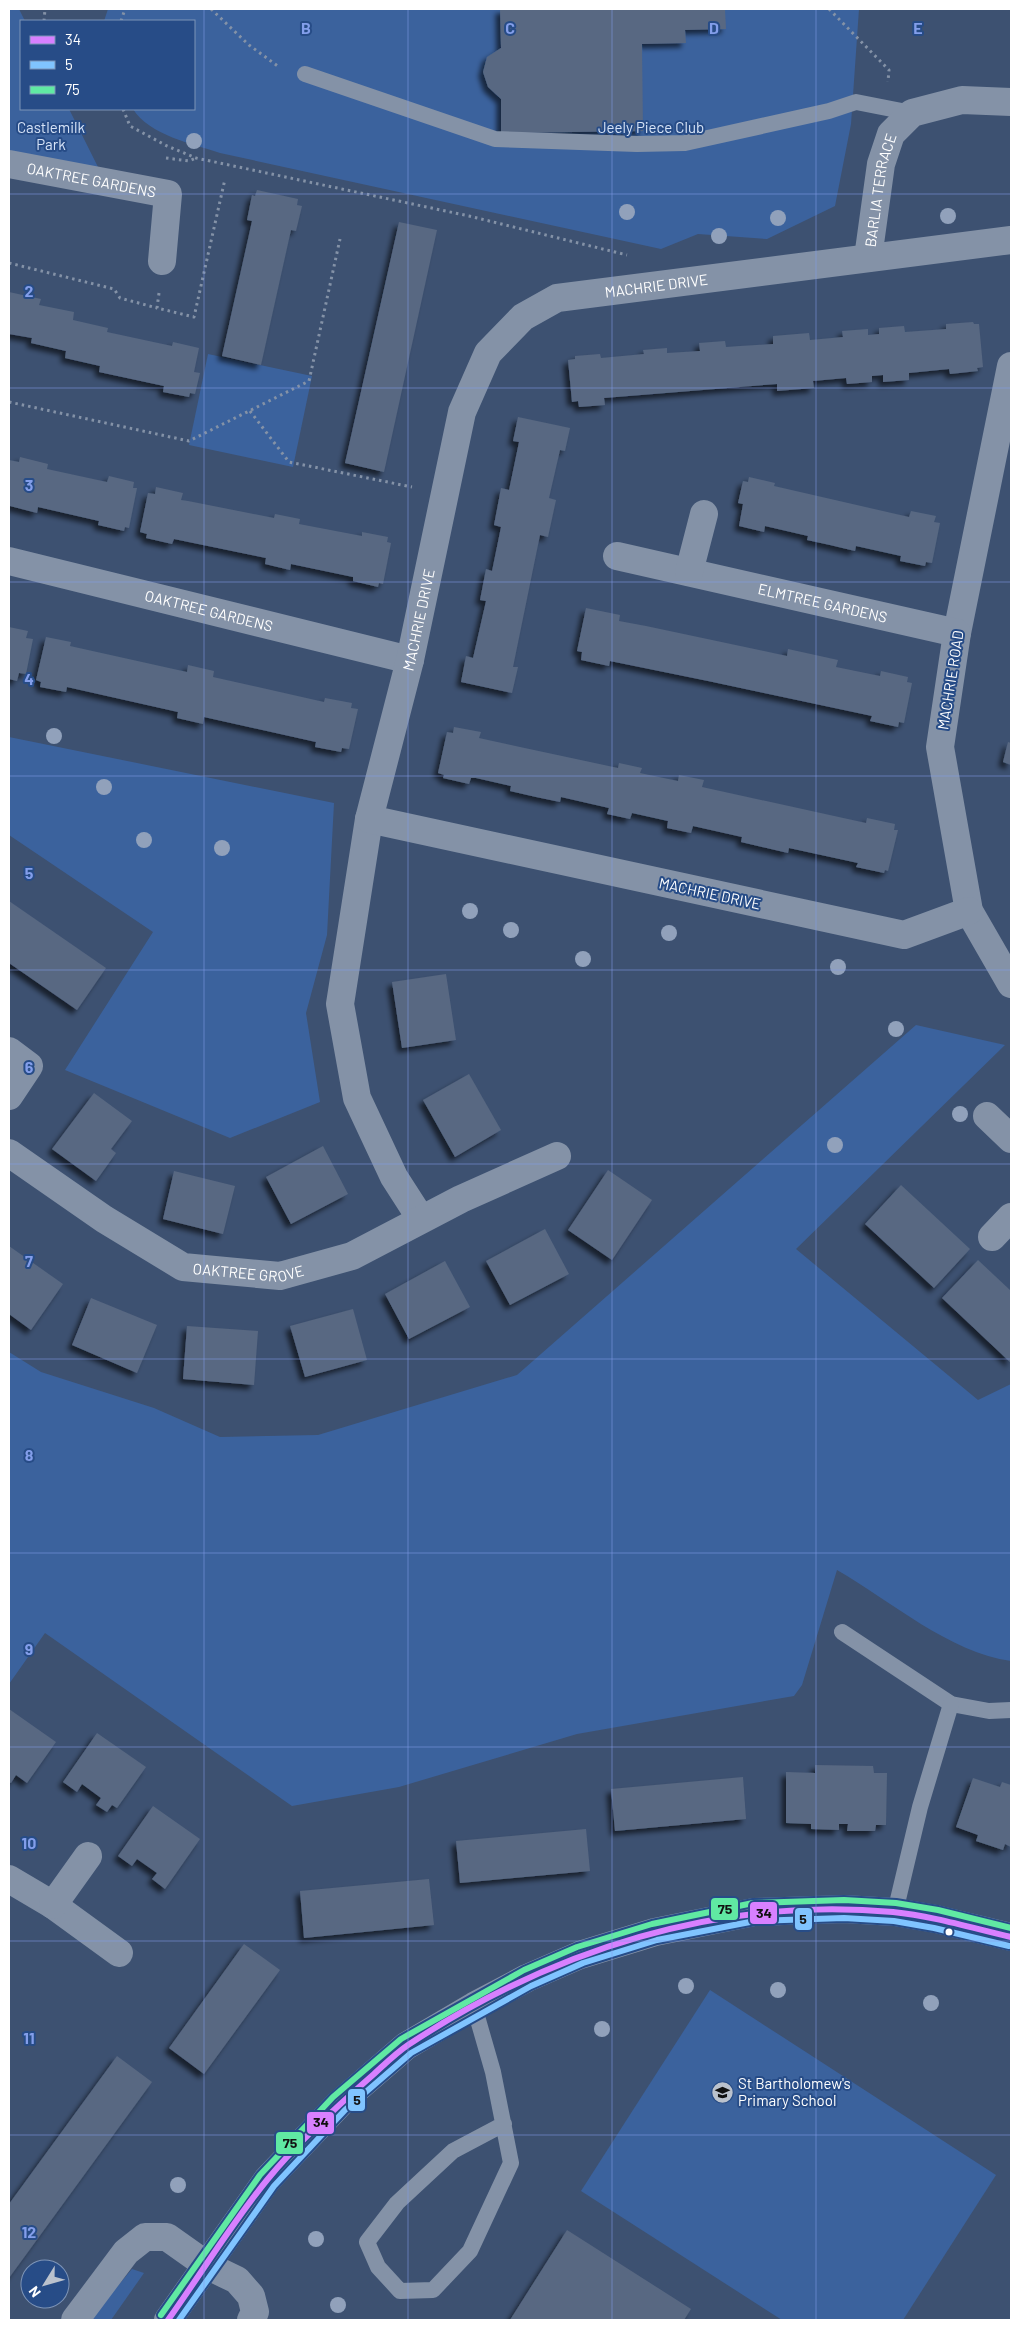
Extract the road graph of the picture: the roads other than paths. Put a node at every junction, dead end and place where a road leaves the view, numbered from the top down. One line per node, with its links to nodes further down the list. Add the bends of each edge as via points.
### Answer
1 (305, 74): 3 (lane, via 495,139 637,144 685,142 856,102)
2 (1011, 102): 3 (street, BARLIA TERRACE, via 962,100)
3 (912, 113): 6 (street, BARLIA TERRACE, via 890,134 881,164)
4 (9, 164): 7 (street, OAKTREE GARDENS, via 168,194)
5 (1011, 240): 6 (street, MACHRIE DRIVE)
6 (868, 258): 14 (street, MACHRIE DRIVE, via 558,298 523,317 488,353 462,412)
7 (162, 261)
8 (1011, 366): 13 (street, MACHRIE ROAD)
9 (704, 514): 12 (street)
10 (617, 556): 12 (street, ELMTREE GARDENS)
11 (9, 561): 14 (street, OAKTREE GARDENS)
12 (689, 572): 13 (street, ELMTREE GARDENS)
13 (957, 633): 16 (street, MACHRIE ROAD, via 940,747)
14 (410, 660): 15 (street, MACHRIE DRIVE)
15 (369, 819): 16 (street, MACHRIE DRIVE, via 904,935); 25 (street, via 340,1004 357,1098 394,1177)
16 (969, 911): 17 (street, MACHRIE ROAD)
17 (1011, 984)
18 (9, 1052): 19 (street, via 29,1066)
19 (9, 1096)
20 (986, 1116): 21 (street)
21 (1011, 1139)
22 (9, 1153): 25 (street, OAKTREE GROVE, via 104,1219 183,1267 280,1276 352,1256)
23 (557, 1156): 25 (street, OAKTREE GROVE)
24 (1011, 1217): 26 (street)
25 (421, 1219)
26 (992, 1237)
27 (842, 1632): 28 (lane)
28 (951, 1704): 29 (lane, via 989,1711); 33 (lane, via 920,1807)
29 (1011, 1710)
30 (88, 1856): 32 (street)
31 (9, 1879): 32 (street)
32 (53, 1905): 35 (street)
33 (895, 1912): 34 (street); 36 (street, via 844,1908 754,1912 655,1932 580,1955)
34 (1011, 1937)
35 (118, 1953)
36 (474, 2006): 37 (lane); 38 (street, via 406,2046 340,2104 267,2180)
37 (504, 2124): 37 (lane, via 511,2163 470,2251 433,2290 400,2291 378,2267 367,2242 398,2203 453,2151)
38 (208, 2266): 39 (street, via 167,2237 146,2237 126,2252); 40 (street); 41 (street, via 237,2280 251,2296 255,2312)
39 (75, 2320)
40 (168, 2320)
41 (252, 2320)

